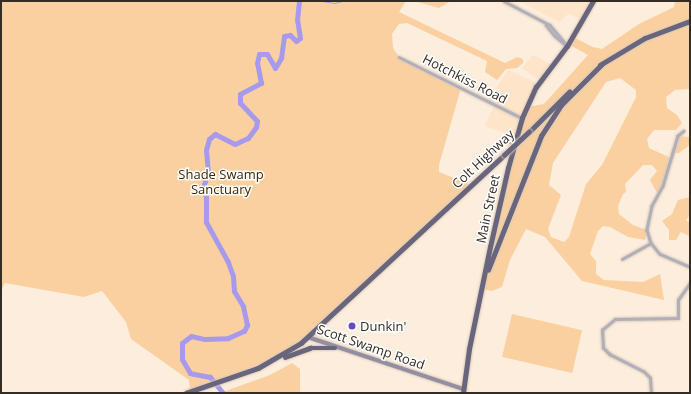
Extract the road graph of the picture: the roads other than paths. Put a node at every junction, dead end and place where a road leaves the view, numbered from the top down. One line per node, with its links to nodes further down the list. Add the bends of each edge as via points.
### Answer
1 (504, 1): 4 (street, via 546,24 554,36)
2 (593, 1): 4 (highway, Main Street)
3 (690, 21): 6 (highway, Colt Highway, via 645,38)
4 (567, 46): 7 (highway, Main Street, via 539,84)
5 (399, 57): 7 (street, Hotchkiss Road)
6 (601, 65): 15 (highway, via 561,105 541,136); 16 (highway, Colt Highway, bridge)
7 (522, 118): 9 (highway, Main Street)
8 (684, 131): 11 (street, via 678,136 663,186 647,220)
9 (515, 142): 10 (street, via 502,141 486,158); 15 (highway, Main Street)
10 (477, 162)
11 (651, 243): 12 (street); 13 (street, via 660,254)
12 (622, 259)
13 (690, 267)
14 (690, 283): 21 (street, via 678,300 678,318 615,319 602,330 603,348 610,355 644,372 650,378)
15 (482, 289): 19 (highway, Main Street)
16 (308, 337): 17 (main road, Scott Swamp Road); 18 (highway, Scott Swamp Road)
17 (335, 348): 18 (highway, via 306,349); 19 (main road, Scott Swamp Road)
18 (268, 363): 20 (highway, Scott Swamp Road)
19 (463, 391)
20 (186, 393)
21 (651, 393)

